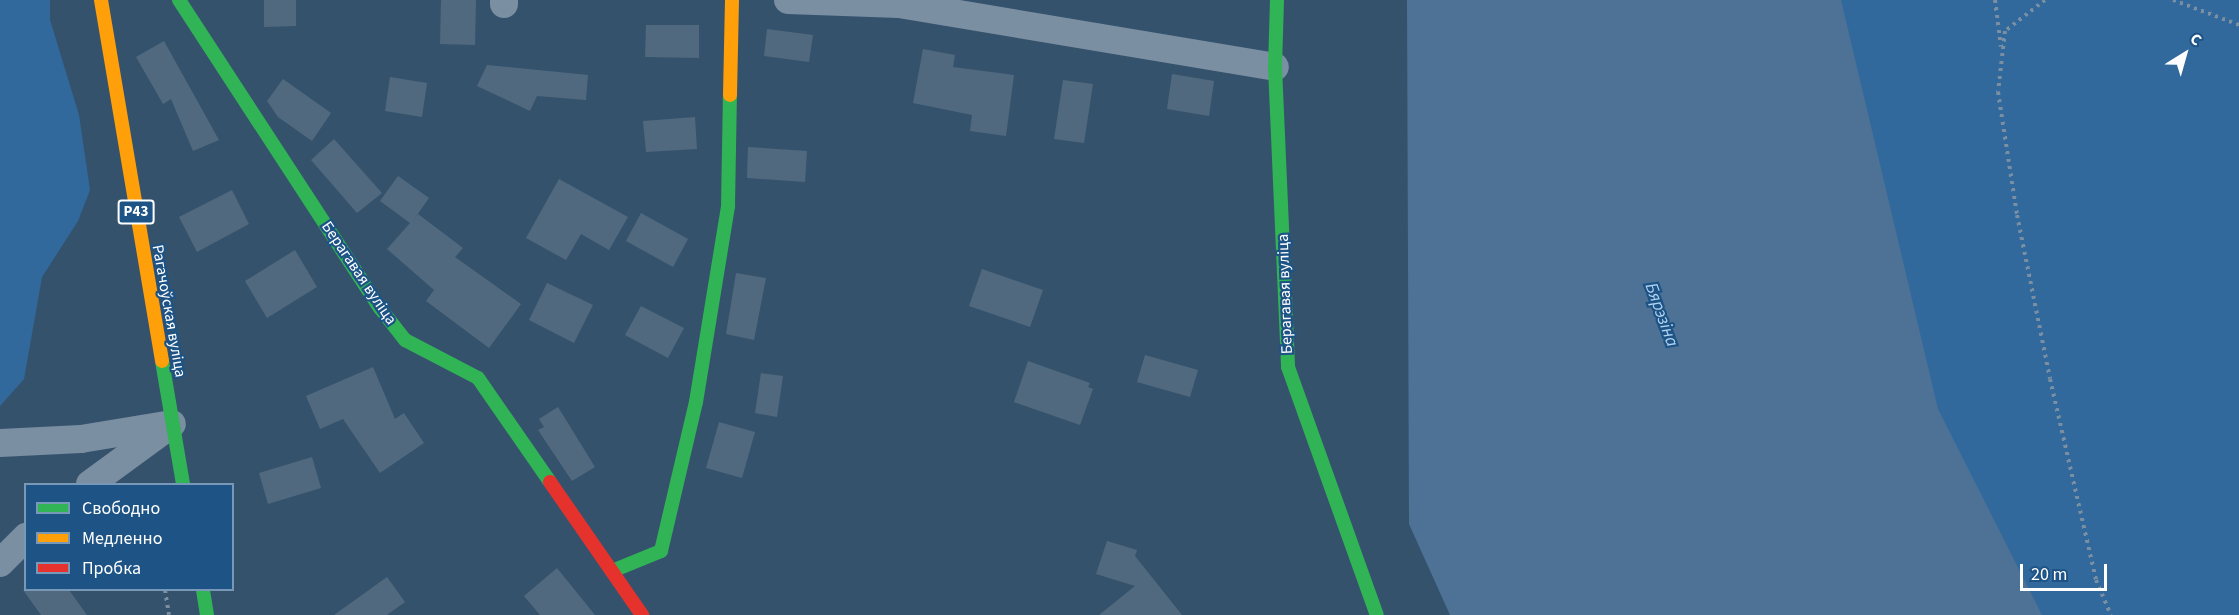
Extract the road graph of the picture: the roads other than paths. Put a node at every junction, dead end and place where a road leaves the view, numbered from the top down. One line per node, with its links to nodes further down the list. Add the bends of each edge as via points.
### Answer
1 (101, 0): 7 (street, Рагачоўская вуліца / Р43)
2 (179, 0): 13 (street, Берагавая вуліца, via 386,316 405,340 478,378)
3 (732, 0): 13 (street, via 728,206 696,402 662,551)
4 (788, 0): 6 (street, via 899,4)
5 (1277, 0): 6 (street, Берагавая вуліца)
6 (1275, 67): 17 (street, Берагавая вуліца, via 1288,367)
7 (172, 424): 8 (street, via 81,439); 9 (street); 10 (street, Рагачоўская вуліца / Р43)
8 (0, 443)
9 (91, 483)
10 (183, 483)
11 (24, 539): 12 (street)
12 (0, 563)
13 (612, 571): 16 (street, Берагавая вуліца)
14 (203, 591): 15 (street)
15 (207, 615)
16 (642, 615)
17 (1377, 615)

